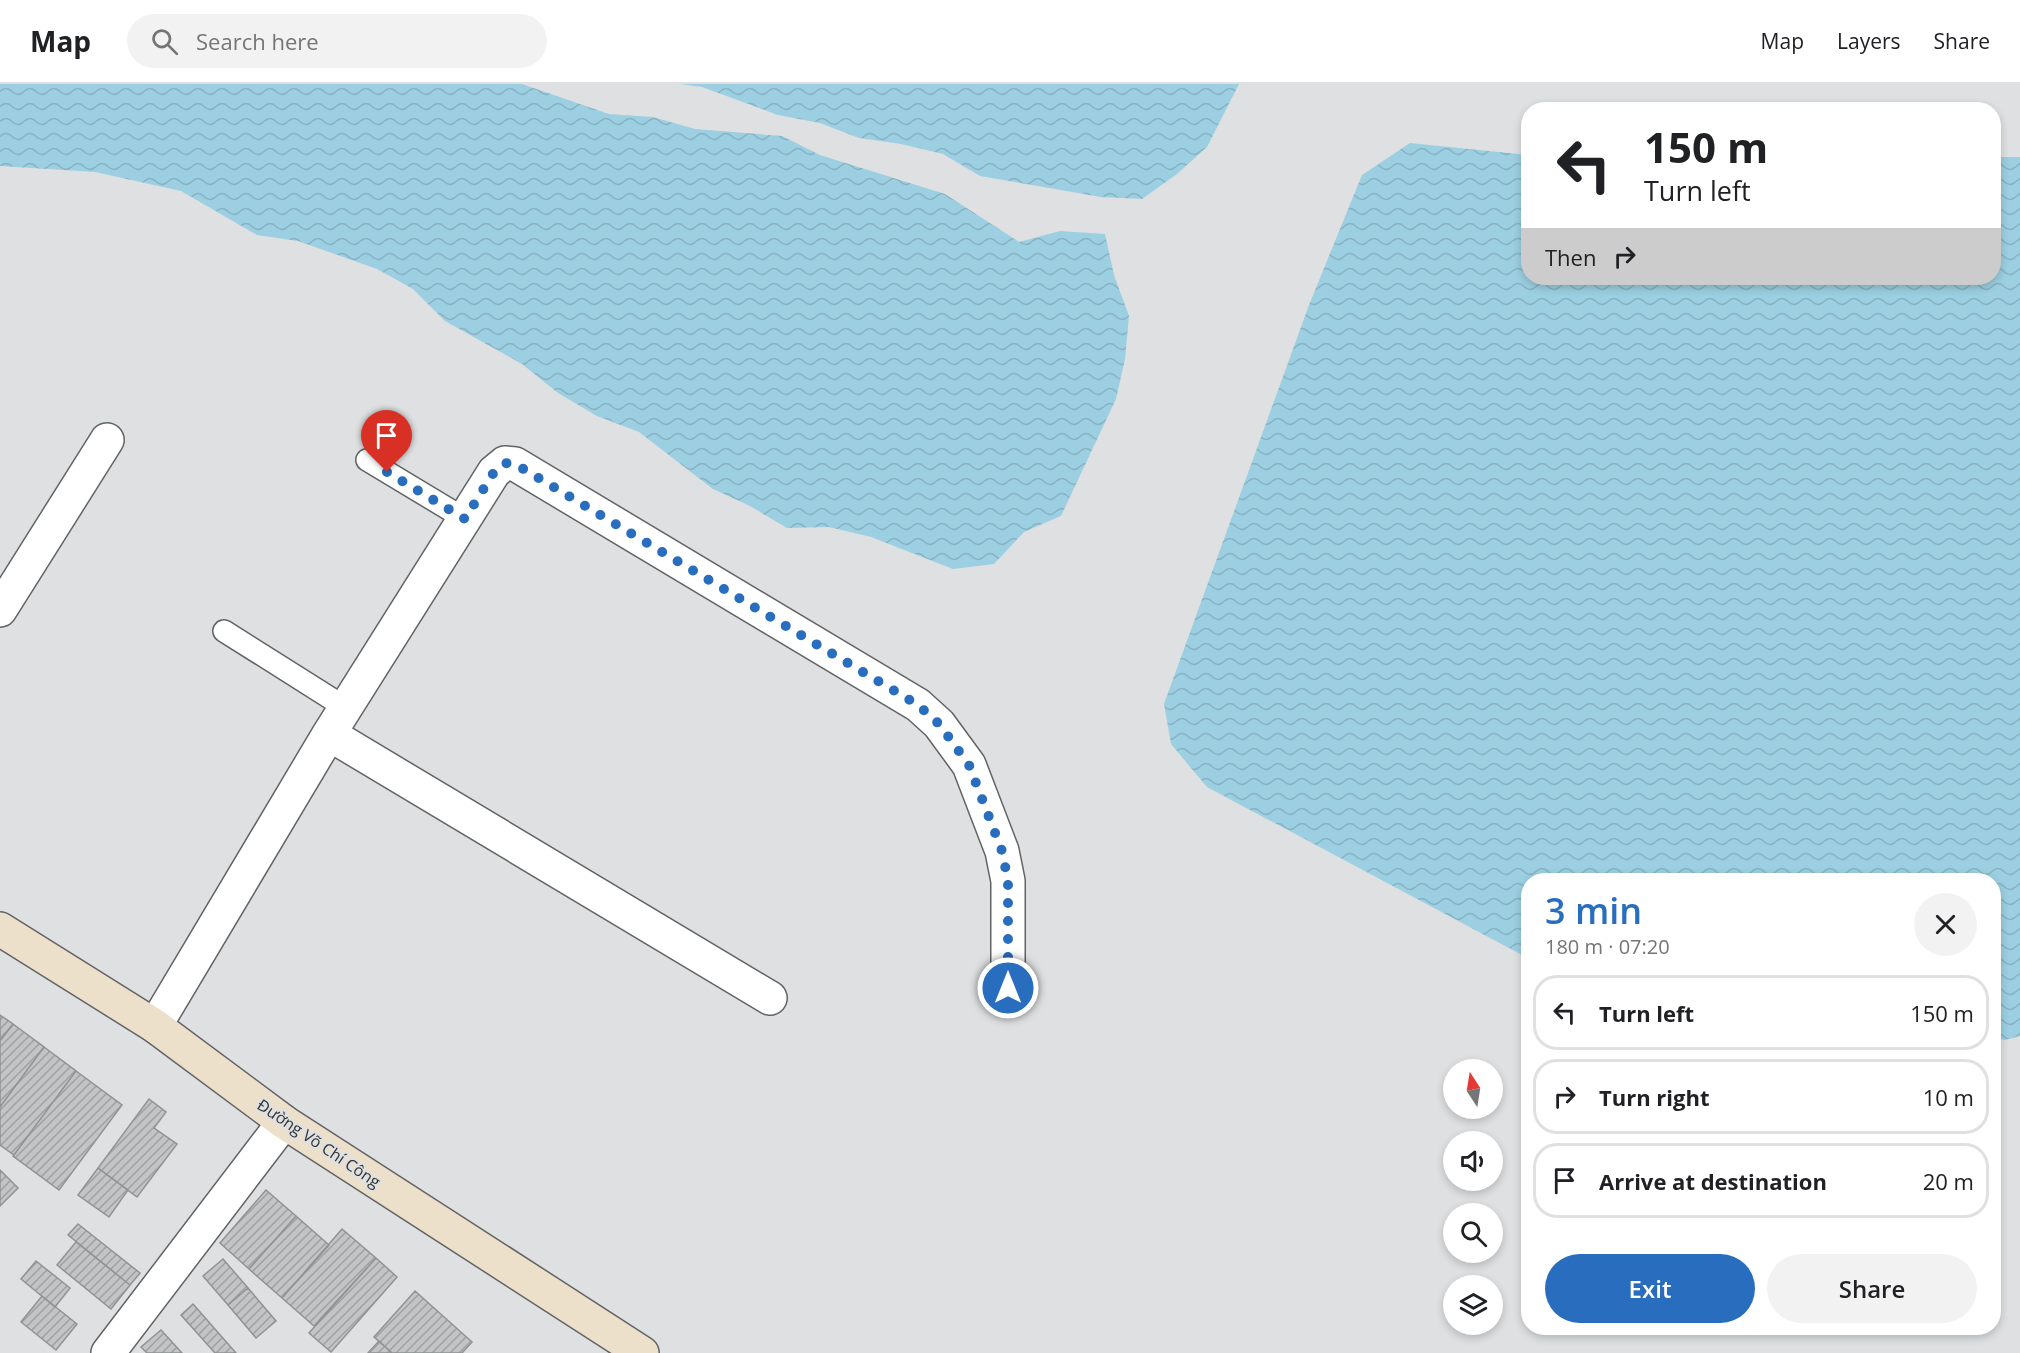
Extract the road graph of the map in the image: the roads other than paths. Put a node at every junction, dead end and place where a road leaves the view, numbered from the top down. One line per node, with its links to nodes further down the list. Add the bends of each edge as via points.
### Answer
1 (107, 440): 4 (street)
2 (367, 460): 3 (lane)
3 (465, 519): 6 (street); 8 (street, via 494,472 505,463 515,464 918,705 939,724 969,765 1002,851 1008,881)
4 (0, 610)
5 (224, 630): 6 (lane)
6 (337, 721): 9 (street); 10 (street)
7 (0, 929): 10 (main road, Đường Võ Chí Công)
8 (1008, 988)
9 (770, 998)
10 (155, 1026): 11 (main road, Đường Võ Chí Công)
11 (284, 1122): 12 (street); 13 (main road, Đường Võ Chí Công)
12 (108, 1353)
13 (642, 1353)

